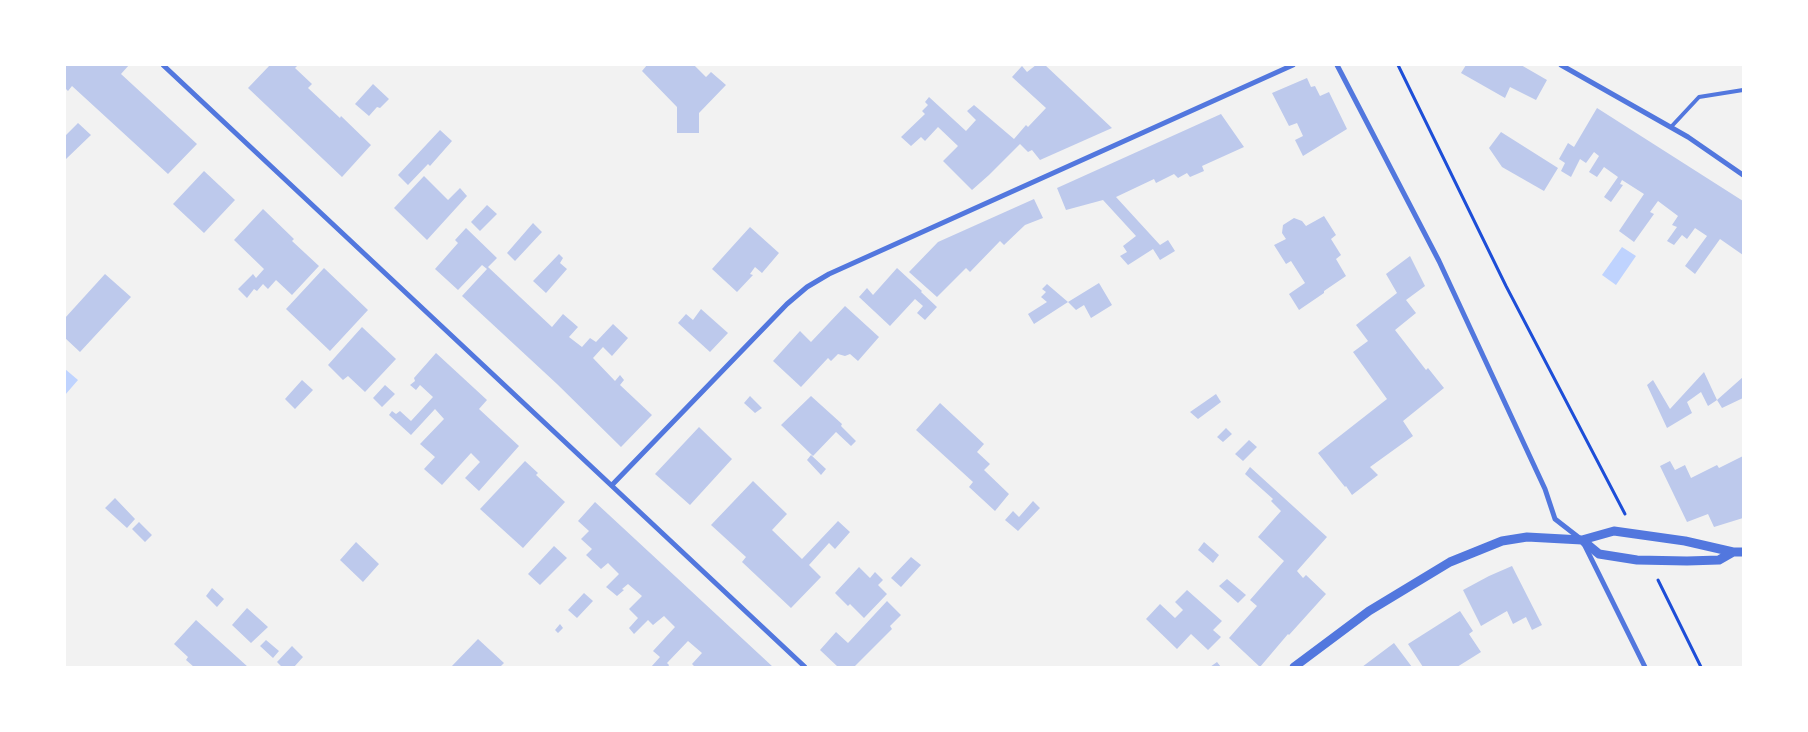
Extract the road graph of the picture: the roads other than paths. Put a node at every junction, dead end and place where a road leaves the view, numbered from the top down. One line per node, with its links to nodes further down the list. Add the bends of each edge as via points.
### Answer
1 (163, 65): 8 (street)
2 (1293, 65): 8 (street, via 829,274 807,287)
3 (1337, 65): 9 (street, via 1439,261 1545,489 1555,518)
4 (1561, 65): 6 (street)
5 (1743, 90): 6 (lane, via 1699,96)
6 (1671, 127): 7 (street)
7 (1743, 175)
8 (612, 486): 12 (street)
9 (1582, 540): 10 (street, via 1614,531 1685,540); 10 (street, via 1600,554 1648,560 1719,560); 13 (street, via 1527,537 1502,541 1450,562 1369,611); 14 (street)
10 (1733, 552): 11 (street)
11 (1743, 552)
12 (805, 667)
13 (1294, 667)
14 (1645, 667)

